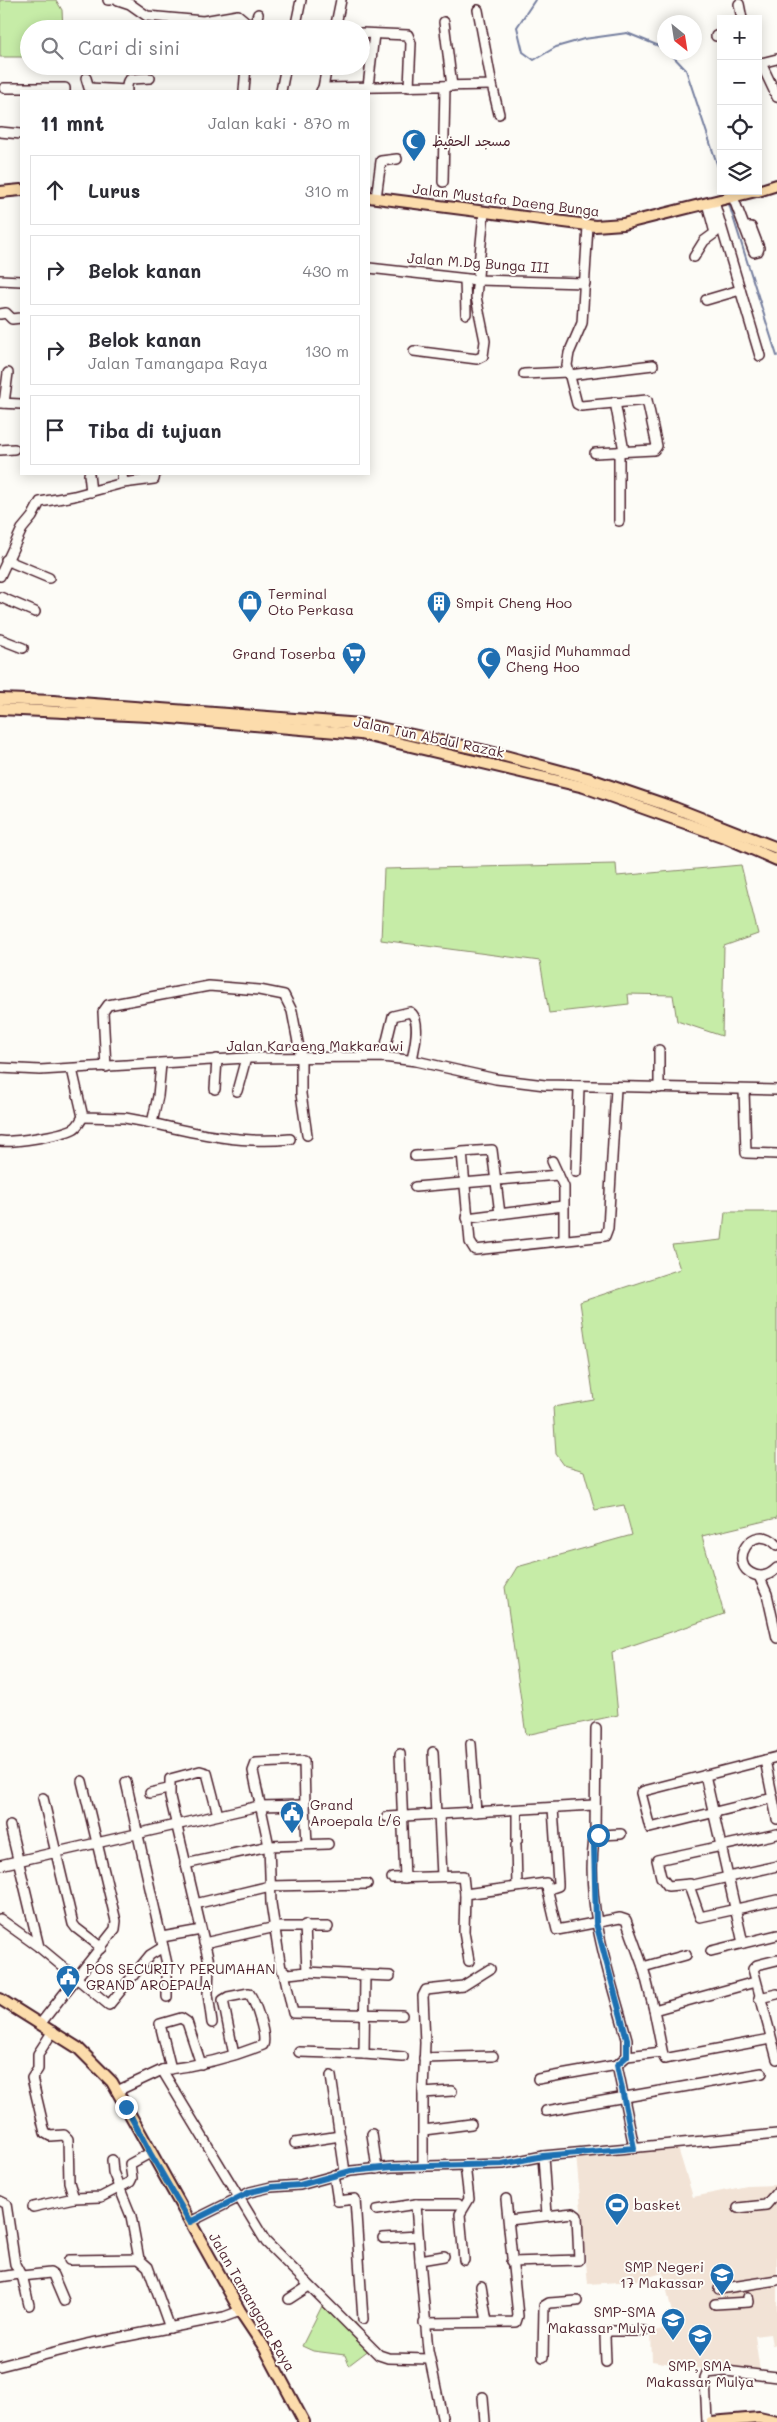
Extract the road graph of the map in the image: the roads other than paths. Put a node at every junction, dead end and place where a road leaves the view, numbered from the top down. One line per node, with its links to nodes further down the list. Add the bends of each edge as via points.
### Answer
1 (118, 0): 8 (street, via 147,16)
2 (302, 0): 12 (street)
3 (341, 0): 13 (street)
4 (739, 4): 7 (street)
5 (478, 10): 27 (street)
6 (258, 14): 11 (street)
7 (741, 15)
8 (192, 20)
9 (209, 20): 10 (street, via 238,15)
10 (244, 20)
11 (256, 20)
12 (297, 20)
13 (337, 20)
14 (444, 22): 28 (street)
15 (370, 34): 16 (street)
16 (374, 34): 20 (street); 30 (street, via 406,34 409,37)
17 (777, 59): 18 (street)
18 (762, 63)
19 (762, 67): 37 (street)
20 (370, 69)
21 (245, 75): 35 (street)
22 (284, 75): 36 (street)
23 (325, 75): 32 (street)
24 (369, 75): 29 (street)
25 (86, 78): 34 (street, via 88,88)
26 (150, 78): 34 (street, via 130,79)
27 (492, 85): 28 (street); 38 (street)
28 (448, 86): 30 (street); 42 (street)
29 (368, 87): 30 (street); 32 (street)
30 (410, 87)
31 (4, 88): 33 (street)
32 (322, 89)
33 (65, 90)
34 (126, 90)
35 (244, 90)
36 (281, 90)
37 (777, 97)
38 (499, 114)
39 (0, 132): 40 (street)
40 (20, 134)
41 (396, 159): 48 (street, via 381,161)
42 (443, 182)
43 (777, 186): 45 (main road, Jalan Mustafa Daeng Bunga)
44 (20, 190): 46 (main road)
45 (762, 190)
46 (0, 192)
47 (743, 195): 49 (main road, Jalan Mustafa Daeng Bunga)
48 (372, 197): 51 (main road, Jalan Mustafa Daeng Bunga)
49 (732, 198): 50 (main road, Jalan Mustafa Daeng Bunga); 53 (street)
50 (712, 202): 52 (main road, Jalan Mustafa Daeng Bunga, via 622,224); 54 (street, via 715,233 704,241); 61 (street)
51 (484, 212): 52 (main road, Jalan Mustafa Daeng Bunga); 58 (street)
52 (588, 226): 60 (street)
53 (744, 227)
54 (694, 257)
55 (370, 268): 56 (street, Jalan M.Dg Bunga III)
56 (465, 279): 58 (street, Jalan M.Dg Bunga III); 64 (street)
57 (0, 280): 59 (street)
58 (477, 280): 60 (street, Jalan M.Dg Bunga III); 66 (street, via 476,297 485,341 483,356 477,359)
59 (20, 281)
60 (585, 283): 70 (street, via 582,323 570,353)
61 (740, 290): 62 (street); 67 (street)
62 (706, 300)
63 (0, 314): 65 (street)
64 (466, 314)
65 (20, 318)
66 (414, 351)
67 (760, 356)
68 (653, 365): 70 (street)
69 (8, 373): 73 (street)
70 (569, 373): 71 (street); 72 (street, via 579,406)
71 (524, 374)
72 (615, 402): 77 (street); 77 (street, via 646,400 657,448)
73 (2, 403): 74 (street)
74 (20, 404)
75 (14, 448): 76 (street)
76 (0, 450)
77 (621, 452): 78 (street); 83 (street)
78 (595, 453)
79 (89, 475): 82 (street)
80 (155, 475): 81 (street, via 154,478)
81 (122, 478): 82 (street)
82 (91, 492): 84 (street, via 40,502)
83 (619, 521)
84 (5, 554): 85 (street); 86 (street)
85 (0, 576)
86 (49, 578)
87 (0, 597): 88 (street)
88 (35, 612)
89 (0, 639): 90 (street)
90 (23, 648)
91 (0, 699): 92 (main road, Jalan Tun Abdul Razak)
92 (64, 706): 93 (main road, Jalan Tun Abdul Razak); 94 (main road, Jalan Tun Abdul Razak, via 362,724 486,751)
93 (0, 709)
94 (585, 782): 95 (main road, Jalan Tun Abdul Razak, via 675,808); 96 (main road, Jalan Tun Abdul Razak)
95 (777, 848)
96 (777, 860)
97 (659, 1050): 109 (street)
98 (383, 1057): 100 (street, Jalan Karaeng Makkarawi); 102 (street, Jalan Karaeng Makkarawi); 102 (street, via 392,1016 410,1012 416,1022)
99 (246, 1058): 100 (street, Jalan Karaeng Makkarawi); 101 (street, Jalan Karaeng Makkarawi); 113 (street)
100 (301, 1058): 104 (street, via 292,1011 284,995 209,986 108,1005 103,1012); 116 (street)
101 (217, 1059): 103 (street, Jalan Karaeng Makkarawi); 110 (street)
102 (412, 1060): 107 (street, Jalan Karaeng Makkarawi, via 496,1079)
103 (161, 1064): 104 (street, Jalan Karaeng Makkarawi); 115 (street)
104 (106, 1067): 106 (street, Jalan Karaeng Makkarawi)
105 (0, 1068): 106 (street, Jalan Karaeng Makkarawi)
106 (72, 1068): 114 (street)
107 (579, 1086): 108 (street, Jalan Karaeng Makkarawi); 123 (street)
108 (616, 1088): 109 (street, Jalan Karaeng Makkarawi); 131 (street, via 607,1233 594,1238)
109 (659, 1088): 111 (street, Jalan Karaeng Makkarawi)
110 (215, 1089)
111 (744, 1090): 112 (street, Jalan Karaeng Makkarawi); 120 (street, via 746,1152)
112 (777, 1090)
113 (237, 1091)
114 (83, 1117): 115 (street, via 125,1118); 118 (street, via 76,1127 69,1130 15,1142)
115 (152, 1123): 117 (street, via 250,1140)
116 (307, 1135)
117 (290, 1139)
118 (0, 1141)
119 (461, 1153): 121 (street); 125 (street, via 492,1150); 126 (street)
120 (777, 1154)
121 (415, 1156)
122 (552, 1161): 124 (street)
123 (576, 1172)
124 (558, 1175): 125 (street); 128 (street, via 566,1198)
125 (496, 1181): 126 (street); 129 (street)
126 (463, 1184): 127 (street); 130 (street)
127 (414, 1187)
128 (563, 1206): 129 (street); 131 (street)
129 (500, 1214): 130 (street)
130 (467, 1218): 131 (street, via 470,1242 475,1250)
131 (564, 1240)
132 (777, 1545): 134 (street, via 760,1537 745,1546 744,1566)
133 (774, 1571): 134 (street); 135 (street)
134 (758, 1576): 135 (street)
135 (767, 1594): 136 (street)
136 (777, 1638)
137 (596, 1728): 151 (street)
138 (471, 1744): 155 (street)
139 (433, 1752): 157 (street)
140 (400, 1754): 160 (street)
141 (777, 1757): 142 (street)
142 (765, 1760): 143 (street); 149 (street)
143 (705, 1776): 156 (street); 156 (street, via 644,1791 642,1796 650,1828)
144 (82, 1782): 168 (street)
145 (126, 1782): 164 (street)
146 (168, 1789): 147 (street); 158 (street, via 170,1779 175,1776 204,1771 211,1781); 162 (street)
147 (150, 1793)
148 (43, 1798): 173 (street)
149 (773, 1798): 156 (street); 161 (street)
150 (305, 1805): 152 (street); 152 (street, via 304,1761 258,1762 253,1771); 169 (street)
151 (594, 1805): 153 (street); 167 (street)
152 (259, 1806): 158 (street); 171 (street)
153 (553, 1808): 154 (street); 186 (street, via 558,1886)
154 (516, 1810): 155 (street); 185 (street)
155 (476, 1812): 157 (street)
156 (713, 1812): 172 (street)
157 (438, 1814): 160 (street); 178 (street)
158 (218, 1815): 162 (street)
159 (387, 1817): 160 (street)
160 (402, 1817): 181 (street)
161 (777, 1819)
162 (176, 1824): 164 (street); 175 (street)
163 (10, 1826): 174 (street)
164 (138, 1833): 168 (street); 198 (street)
165 (621, 1834): 167 (street)
166 (777, 1834): 172 (street)
167 (595, 1836): 192 (street, via 593,1882)
168 (98, 1842): 173 (street); 203 (street, via 116,1925)
169 (307, 1844): 170 (street); 171 (street)
170 (328, 1844)
171 (269, 1846): 175 (street); 184 (street)
172 (721, 1846): 179 (street); 183 (street, via 657,1860 661,1877 668,1886)
173 (57, 1853): 174 (street); 203 (street, via 74,1926)
174 (18, 1861): 176 (street); 201 (street)
175 (186, 1864): 189 (street)
176 (0, 1865)
177 (777, 1866): 179 (street)
178 (442, 1876): 181 (street); 187 (street, via 463,1876)
179 (727, 1876): 183 (street); 190 (street)
180 (392, 1878): 181 (street)
181 (404, 1878)
182 (367, 1884): 184 (street)
183 (690, 1884): 190 (street, via 700,1917)
184 (270, 1886): 189 (street); 195 (street)
185 (517, 1886): 186 (street, via 542,1882); 187 (street)
186 (549, 1889): 192 (street, via 557,1930)
187 (465, 1894): 207 (street, via 464,1928)
188 (777, 1900): 190 (street)
189 (195, 1904): 196 (street)
190 (734, 1909): 200 (street)
191 (0, 1919): 201 (street)
192 (596, 1923): 208 (street, via 625,1919); 232 (street, via 627,2039)
193 (305, 1926): 194 (street); 195 (street); 210 (street)
194 (328, 1926)
195 (276, 1927): 199 (street); 211 (street)
196 (201, 1930): 198 (street); 199 (street)
197 (777, 1935): 200 (street)
198 (162, 1937): 202 (street)
199 (204, 1943): 224 (street, via 209,1962 208,1994)
200 (743, 1943): 204 (street)
201 (39, 1947): 214 (street)
202 (163, 1947): 214 (street, via 150,1955 109,2005); 217 (street, via 168,1971)
203 (102, 1948): 214 (street)
204 (711, 1950)
205 (686, 1955): 208 (street)
206 (777, 1960): 215 (street, via 754,1966)
207 (469, 1961)
208 (643, 1967): 220 (street)
209 (490, 1969): 234 (street, via 463,1986 426,1990 423,1996)
210 (308, 1972): 211 (street); 212 (street)
211 (284, 1973): 222 (street, via 293,2013 326,2009)
212 (364, 1975): 213 (street); 222 (street)
213 (390, 1976)
214 (76, 1979): 223 (street)
215 (755, 1982): 218 (street); 220 (street)
216 (777, 1994): 218 (street)
217 (168, 1998)
218 (759, 1998): 226 (street)
219 (0, 1999): 223 (main road, Jalan Tamangapa Raya)
220 (654, 2010): 228 (street)
221 (402, 2015): 222 (street)
222 (364, 2016): 229 (street)
223 (41, 2023): 225 (main road, Jalan Tamangapa Raya)
224 (212, 2023)
225 (54, 2031): 242 (main road, Jalan Tamangapa Raya, via 104,2071); 265 (street, via 38,2054 38,2069 32,2078 45,2133 64,2135 68,2139 69,2182)
226 (771, 2038): 228 (street, via 666,2059); 235 (street)
227 (299, 2052): 229 (street)
228 (662, 2052): 232 (street)
229 (364, 2054): 233 (street)
230 (234, 2055): 230 (street, via 223,2000 249,1993 253,1997 264,2041 263,2045); 236 (street)
231 (493, 2056): 234 (street)
232 (627, 2056): 237 (street)
233 (403, 2057)
234 (424, 2058): 244 (street)
235 (777, 2059)
236 (201, 2064): 238 (street); 238 (street, via 187,2022 181,2018 160,2024)
237 (617, 2065): 241 (street); 245 (street)
238 (167, 2070): 242 (street); 264 (street)
239 (762, 2073): 245 (street)
240 (332, 2076): 251 (street)
241 (538, 2079)
242 (117, 2091): 254 (main road, Jalan Tamangapa Raya)
243 (452, 2091): 244 (street)
244 (423, 2093): 248 (street)
245 (622, 2099): 246 (street); 253 (street)
246 (546, 2110)
247 (472, 2124): 248 (street)
248 (424, 2130): 258 (street)
249 (372, 2134): 259 (street)
250 (777, 2134): 253 (street)
251 (340, 2136): 252 (street); 260 (street)
252 (295, 2143)
253 (634, 2148): 255 (street)
254 (150, 2153): 262 (street, via 130,2164 130,2182); 275 (main road, Jalan Tamangapa Raya)
255 (543, 2156): 257 (street, via 502,2164); 273 (street)
256 (112, 2160): 262 (street)
257 (465, 2165): 258 (street); 282 (street, via 468,2199 460,2214)
258 (423, 2166): 259 (street)
259 (377, 2169): 260 (street)
260 (345, 2172): 261 (street)
261 (334, 2175): 264 (street, via 300,2185 260,2189); 297 (street, via 338,2201 355,2199)
262 (119, 2186): 265 (street, via 101,2197); 279 (street, via 131,2216)
263 (777, 2192): 271 (street, via 766,2205)
264 (238, 2196): 275 (street); 287 (street, via 266,2242)
265 (74, 2198): 270 (street)
266 (506, 2199): 274 (street)
267 (0, 2201): 284 (street, via 6,2204 15,2264)
268 (416, 2204): 269 (street); 272 (street); 276 (street)
269 (458, 2204)
270 (33, 2207)
271 (738, 2208)
272 (377, 2210)
273 (546, 2215): 274 (street); 283 (street, via 575,2214 580,2260)
274 (509, 2220): 283 (street)
275 (190, 2222): 296 (main road, Jalan Tamangapa Raya)
276 (418, 2236): 277 (street); 281 (street)
277 (383, 2238)
278 (444, 2256): 281 (street)
279 (139, 2259): 280 (street); 300 (street, via 148,2267)
280 (69, 2260)
281 (420, 2260): 299 (street)
282 (464, 2260)
283 (511, 2262): 298 (street, via 517,2319 506,2323)
284 (20, 2275): 285 (street); 292 (street, via 50,2273); 295 (street)
285 (0, 2277)
286 (777, 2280): 289 (street)
287 (309, 2286): 291 (street); 303 (street, via 378,2355)
288 (482, 2286): 298 (street)
289 (719, 2288)
290 (748, 2297): 294 (street, via 749,2302)
291 (289, 2299)
292 (64, 2301)
293 (577, 2301): 302 (street, via 544,2306)
294 (715, 2304)
295 (28, 2305)
296 (240, 2312): 300 (street); 309 (main road, Jalan Tamangapa Raya, via 264,2347)
297 (363, 2320)
298 (486, 2322): 299 (street)
299 (424, 2323): 303 (street)
300 (170, 2328): 305 (street)
301 (644, 2332): 304 (street, via 608,2331 605,2336)
302 (543, 2357)
303 (429, 2360): 310 (street)
304 (606, 2362)
305 (0, 2366)
306 (777, 2377): 312 (street, via 726,2371 707,2373)
307 (483, 2397): 311 (street)
308 (741, 2421): 312 (main road); 313 (main road, via 759,2418)
309 (304, 2422)
310 (443, 2422)
311 (485, 2422)
312 (709, 2422)
313 (777, 2422)

